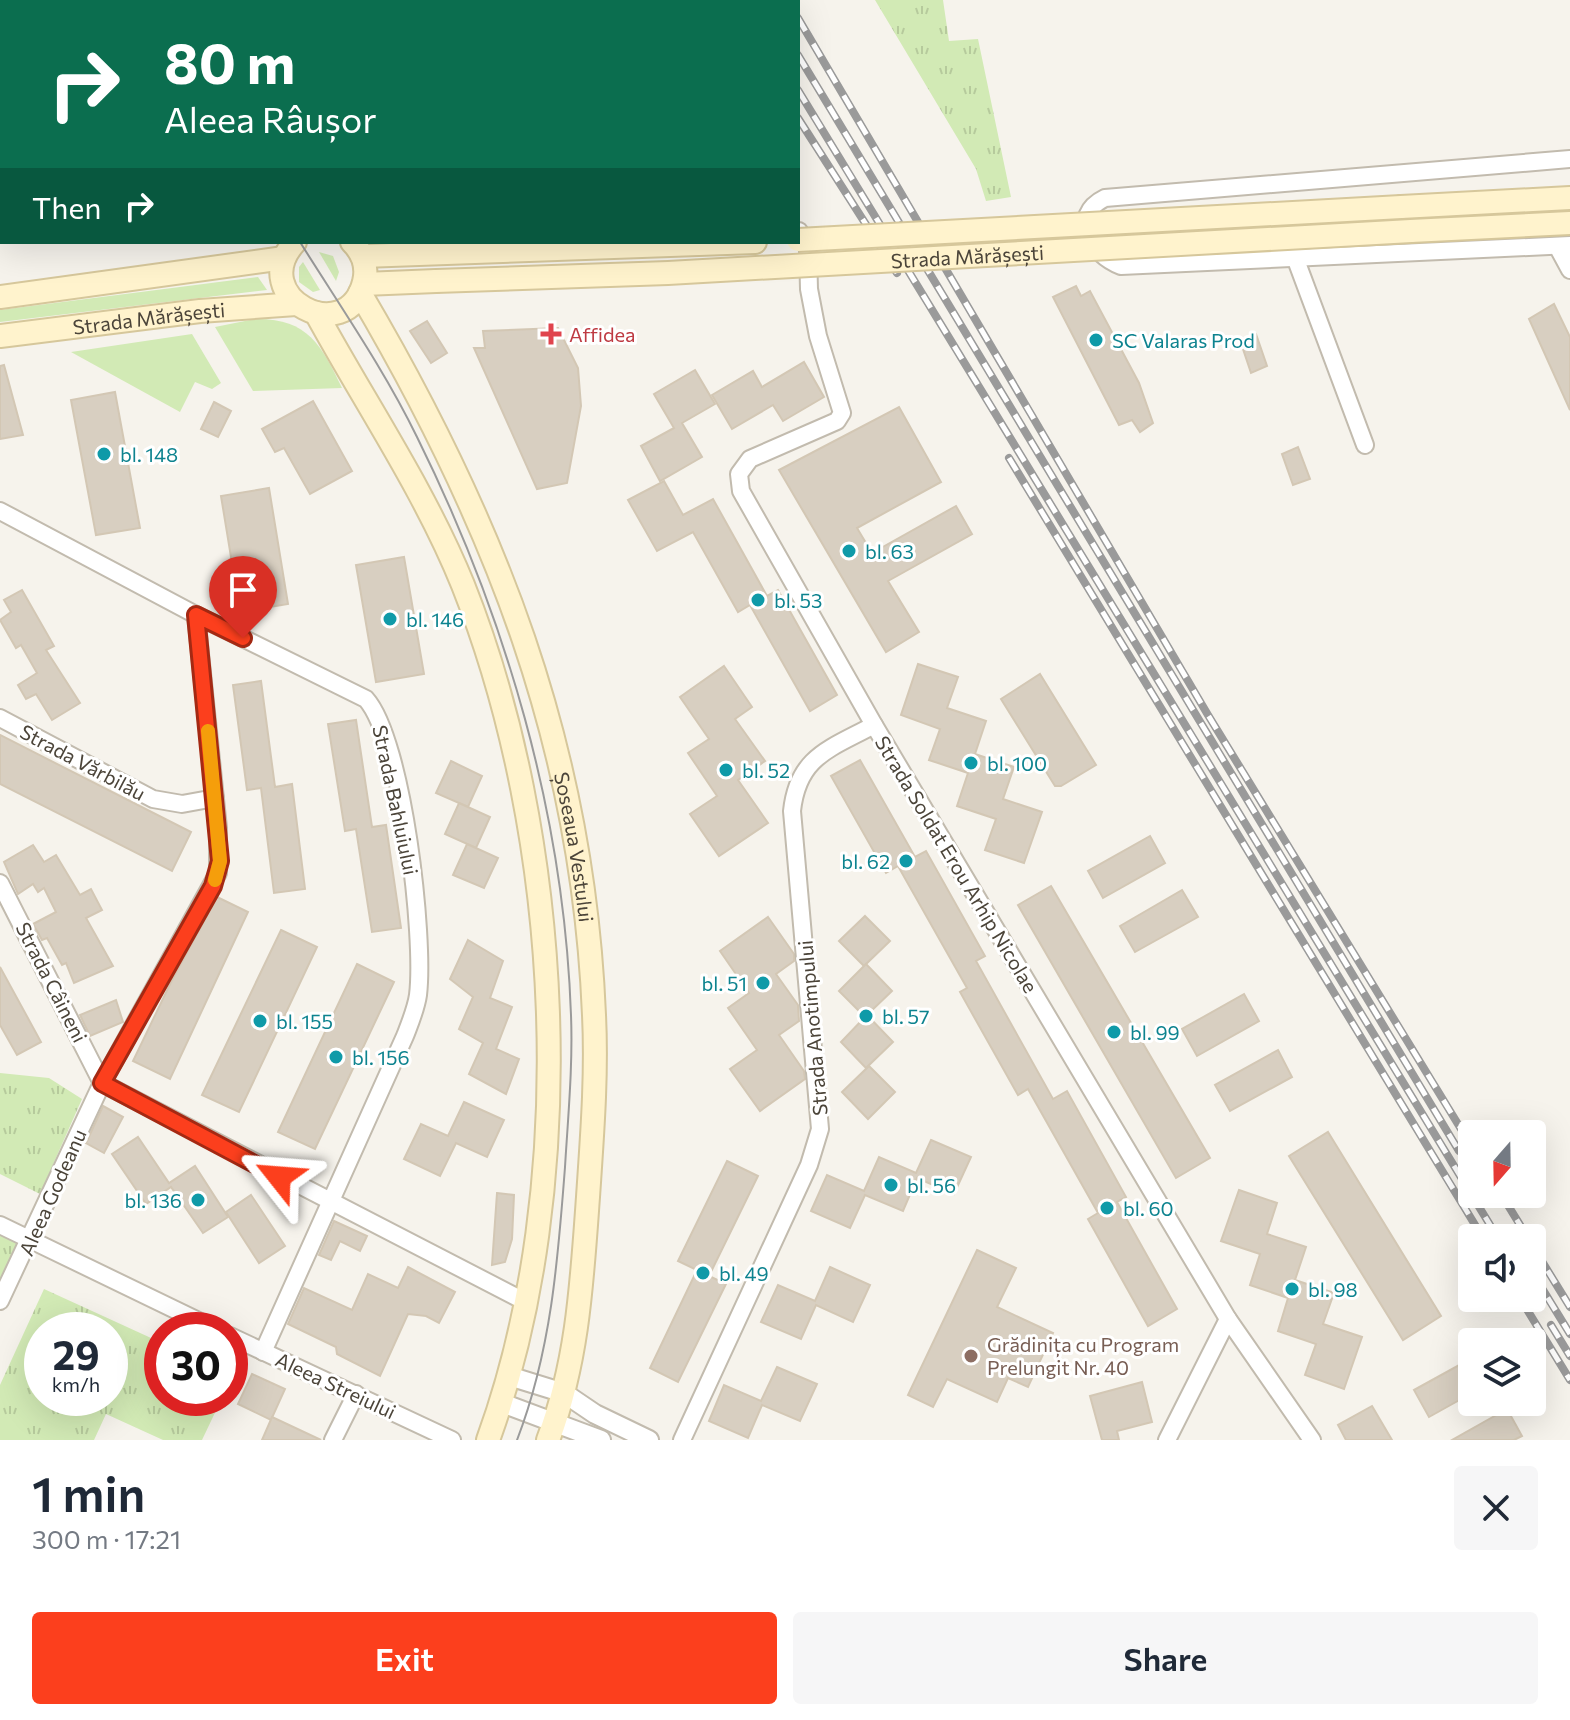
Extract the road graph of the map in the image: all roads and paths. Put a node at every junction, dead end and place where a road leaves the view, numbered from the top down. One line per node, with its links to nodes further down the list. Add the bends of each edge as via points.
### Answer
1 (1570, 159): 11 (street, via 1105,198 1093,204 1087,216 1088,236 1097,254 1121,266)
2 (1570, 198): 5 (main road, Strada Mărășești, bridge)
3 (1570, 223): 13 (main road, Strada Mărășești, bridge)
4 (800, 234): 21 (street, Strada Soldat Erou Arhip Nicolae, via 808,249 818,336 842,413 837,421 750,459 739,474 739,484)
5 (800, 240)
6 (715, 244): 9 (main road)
7 (1564, 246): 11 (street); 12 (street)
8 (287, 248): 14 (main road, Strada Mărășești); 15 (main road, Șoseaua Vestului, via 283,283)
9 (400, 248): 10 (main road)
10 (358, 249): 13 (main road, Șoseaua Vestului)
11 (1296, 260): 17 (street)
12 (1570, 270)
13 (362, 288): 15 (main road, via 342,310); 35 (main road, Șoseaua Vestului, via 491,545 551,722 573,822 594,1046 581,1289 576,1346)
14 (0, 297)
15 (306, 309): 16 (main road, Strada Mărășești, via 200,311); 29 (main road, Șoseaua Vestului, via 432,515 467,598 513,741 542,911 549,1023 539,1218)
16 (0, 336)
17 (1365, 445)
18 (0, 511): 19 (street, Strada Bahluiului)
19 (196, 615): 22 (street, Aleea Godeanu); 25 (street, Strada Bahluiului, via 366,699 383,725 409,840 419,941 418,995)
20 (0, 718): 22 (street, Strada Vărbilău, via 153,799 182,804)
21 (874, 725): 31 (street, Strada Soldat Erou Arhip Nicolae); 44 (street, Strada Anotimpului, via 810,762 795,786 792,811 820,1129 809,1165)
22 (215, 798): 24 (street, Aleea Godeanu, via 220,861 213,886)
23 (0, 883): 24 (street, Strada Câineni)
24 (102, 1083): 25 (street); 27 (street, Aleea Godeanu)
25 (330, 1204): 29 (street); 33 (street, Aleea Streiului)
26 (0, 1225): 27 (street)
27 (31, 1242): 28 (street, Aleea Godeanu); 30 (street)
28 (0, 1301)
29 (526, 1302): 34 (main road, Șoseaua Vestului)
30 (179, 1312)
31 (1228, 1319): 45 (street); 46 (street, Strada Soldat Erou Arhip Nicolae)
32 (248, 1345): 33 (street, Aleea Streiului)
33 (263, 1352): 36 (street, Aleea Streiului)
34 (509, 1376): 35 (street); 37 (main road, Șoseaua Vestului)
35 (564, 1393): 38 (main road, Șoseaua Vestului); 43 (street)
36 (356, 1394): 39 (street); 40 (street, Aleea Streiului)
37 (502, 1403): 38 (street); 41 (main road, Șoseaua Vestului)
38 (552, 1431): 42 (street)
39 (333, 1440)
40 (452, 1440)
41 (488, 1440)
42 (601, 1440)
43 (649, 1440)
44 (682, 1440)
45 (1167, 1440)
46 (1312, 1440)

